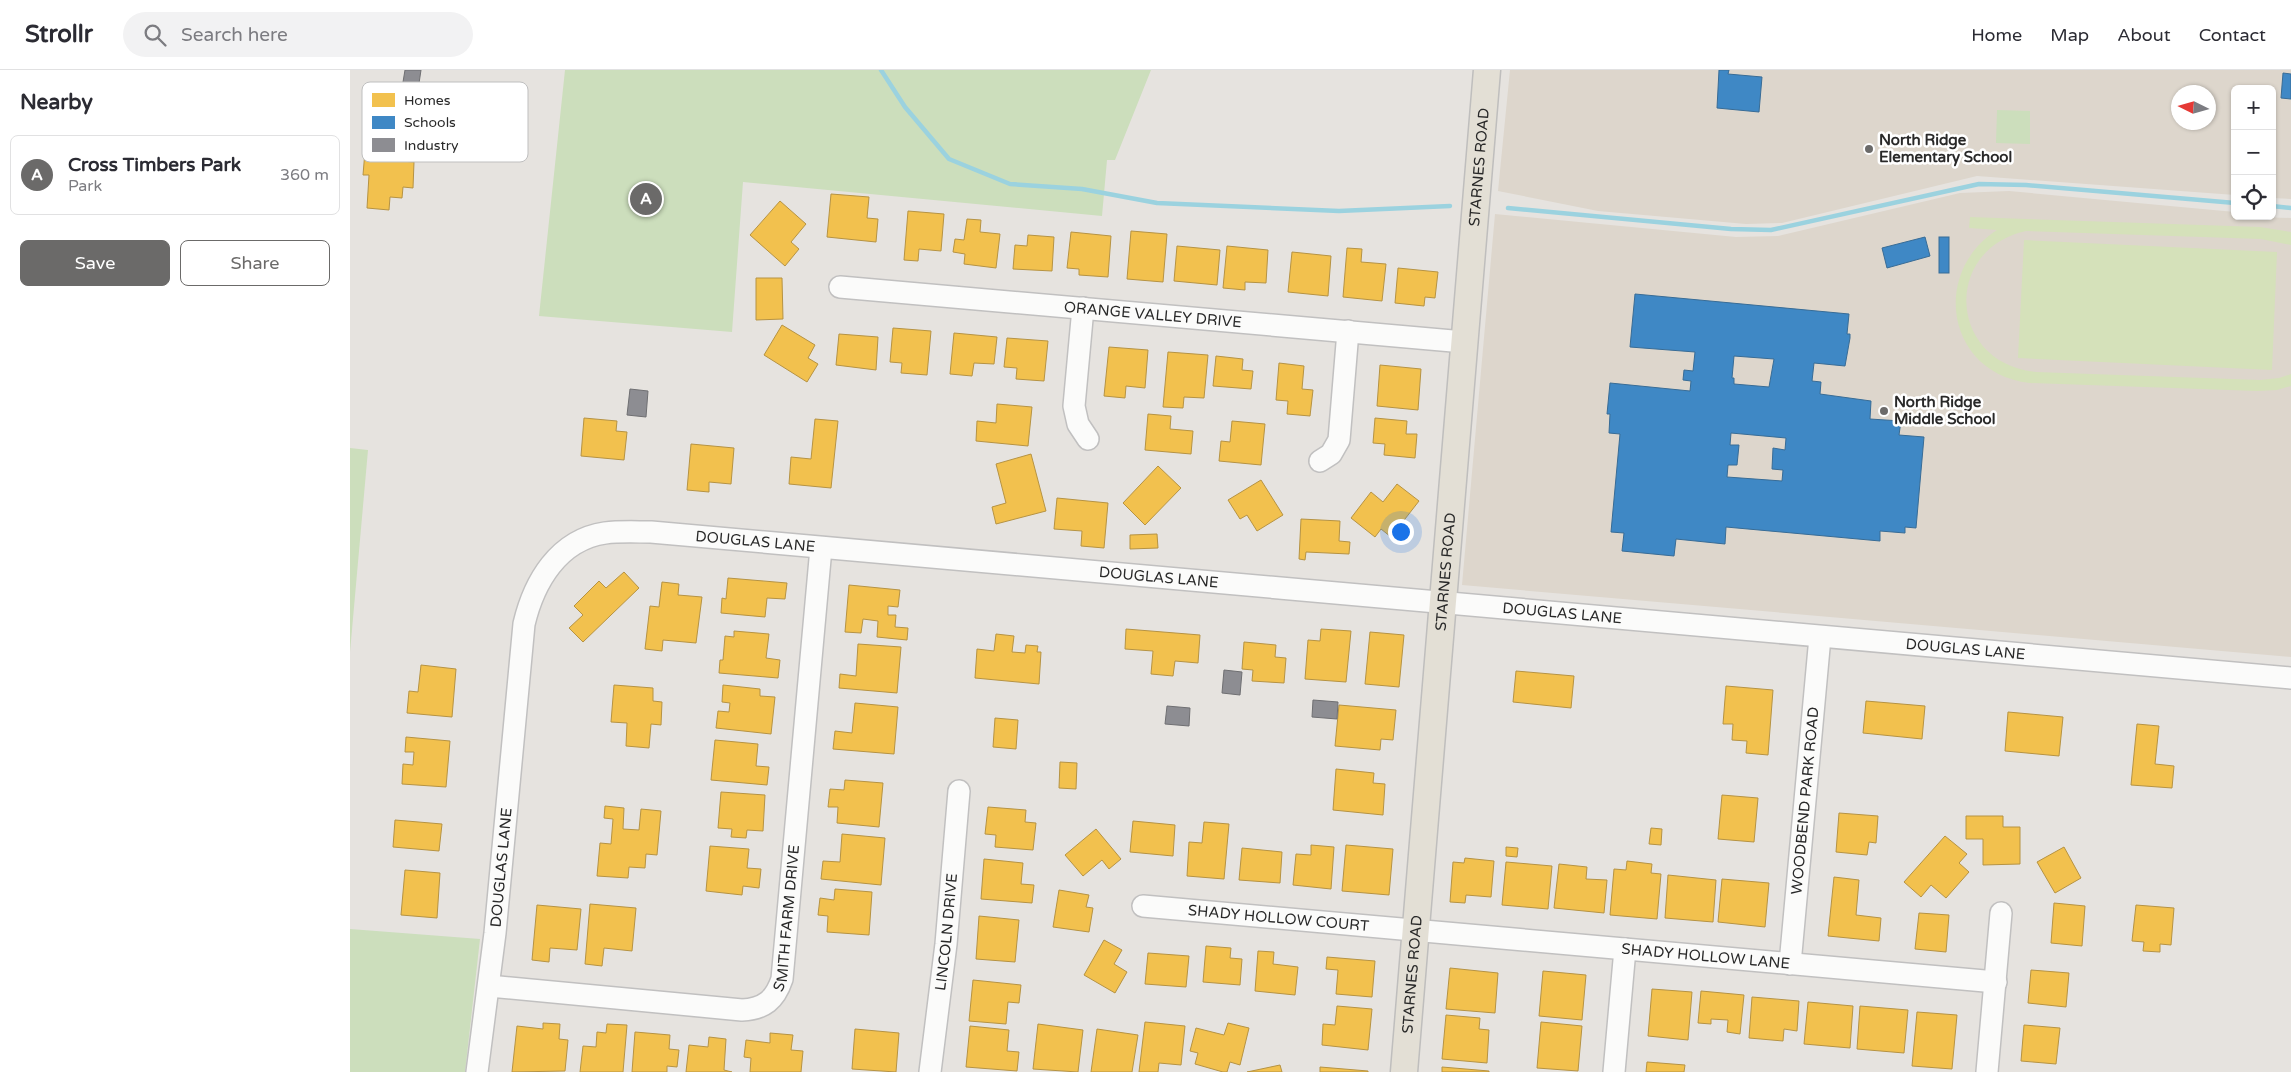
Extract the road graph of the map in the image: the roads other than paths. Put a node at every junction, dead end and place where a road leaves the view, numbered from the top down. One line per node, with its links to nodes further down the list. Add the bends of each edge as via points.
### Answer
1 (1487, 70): 5 (main road, STARNES ROAD)
2 (840, 287): 3 (street, ORANGE VALLEY DRIVE)
3 (1083, 308): 4 (street, ORANGE VALLEY DRIVE); 6 (street, via 1074,406 1078,424)
4 (1348, 331): 5 (street, ORANGE VALLEY DRIVE); 7 (street, via 1339,440 1331,454)
5 (1464, 342): 9 (main road, STARNES ROAD)
6 (1088, 439)
7 (1320, 461)
8 (820, 548): 9 (street, DOUGLAS LANE); 19 (street, DOUGLAS LANE, via 652,532 606,533 588,537 571,546 548,567 529,601 524,624); 19 (street, SMITH FARM DRIVE, via 782,979 772,1000 764,1006 742,1010)
9 (1441, 603): 10 (street, DOUGLAS LANE); 15 (main road, STARNES ROAD)
10 (1820, 637): 11 (street, DOUGLAS LANE); 17 (street, WOODBEND PARK ROAD)
11 (2291, 678)
12 (959, 791): 21 (street, LINCOLN DRIVE, via 946,944)
13 (1143, 906): 15 (street, SHADY HOLLOW COURT)
14 (2001, 914): 18 (street)
15 (1415, 930): 16 (street, SHADY HOLLOW LANE); 22 (main road, STARNES ROAD)
16 (1624, 950): 17 (street, SHADY HOLLOW LANE); 23 (street)
17 (1790, 964): 18 (street, SHADY HOLLOW LANE)
18 (1996, 982): 24 (street)
19 (490, 986): 20 (street, DOUGLAS LANE)
20 (477, 1072)
21 (930, 1072)
22 (1404, 1072)
23 (1614, 1072)
24 (1987, 1072)

